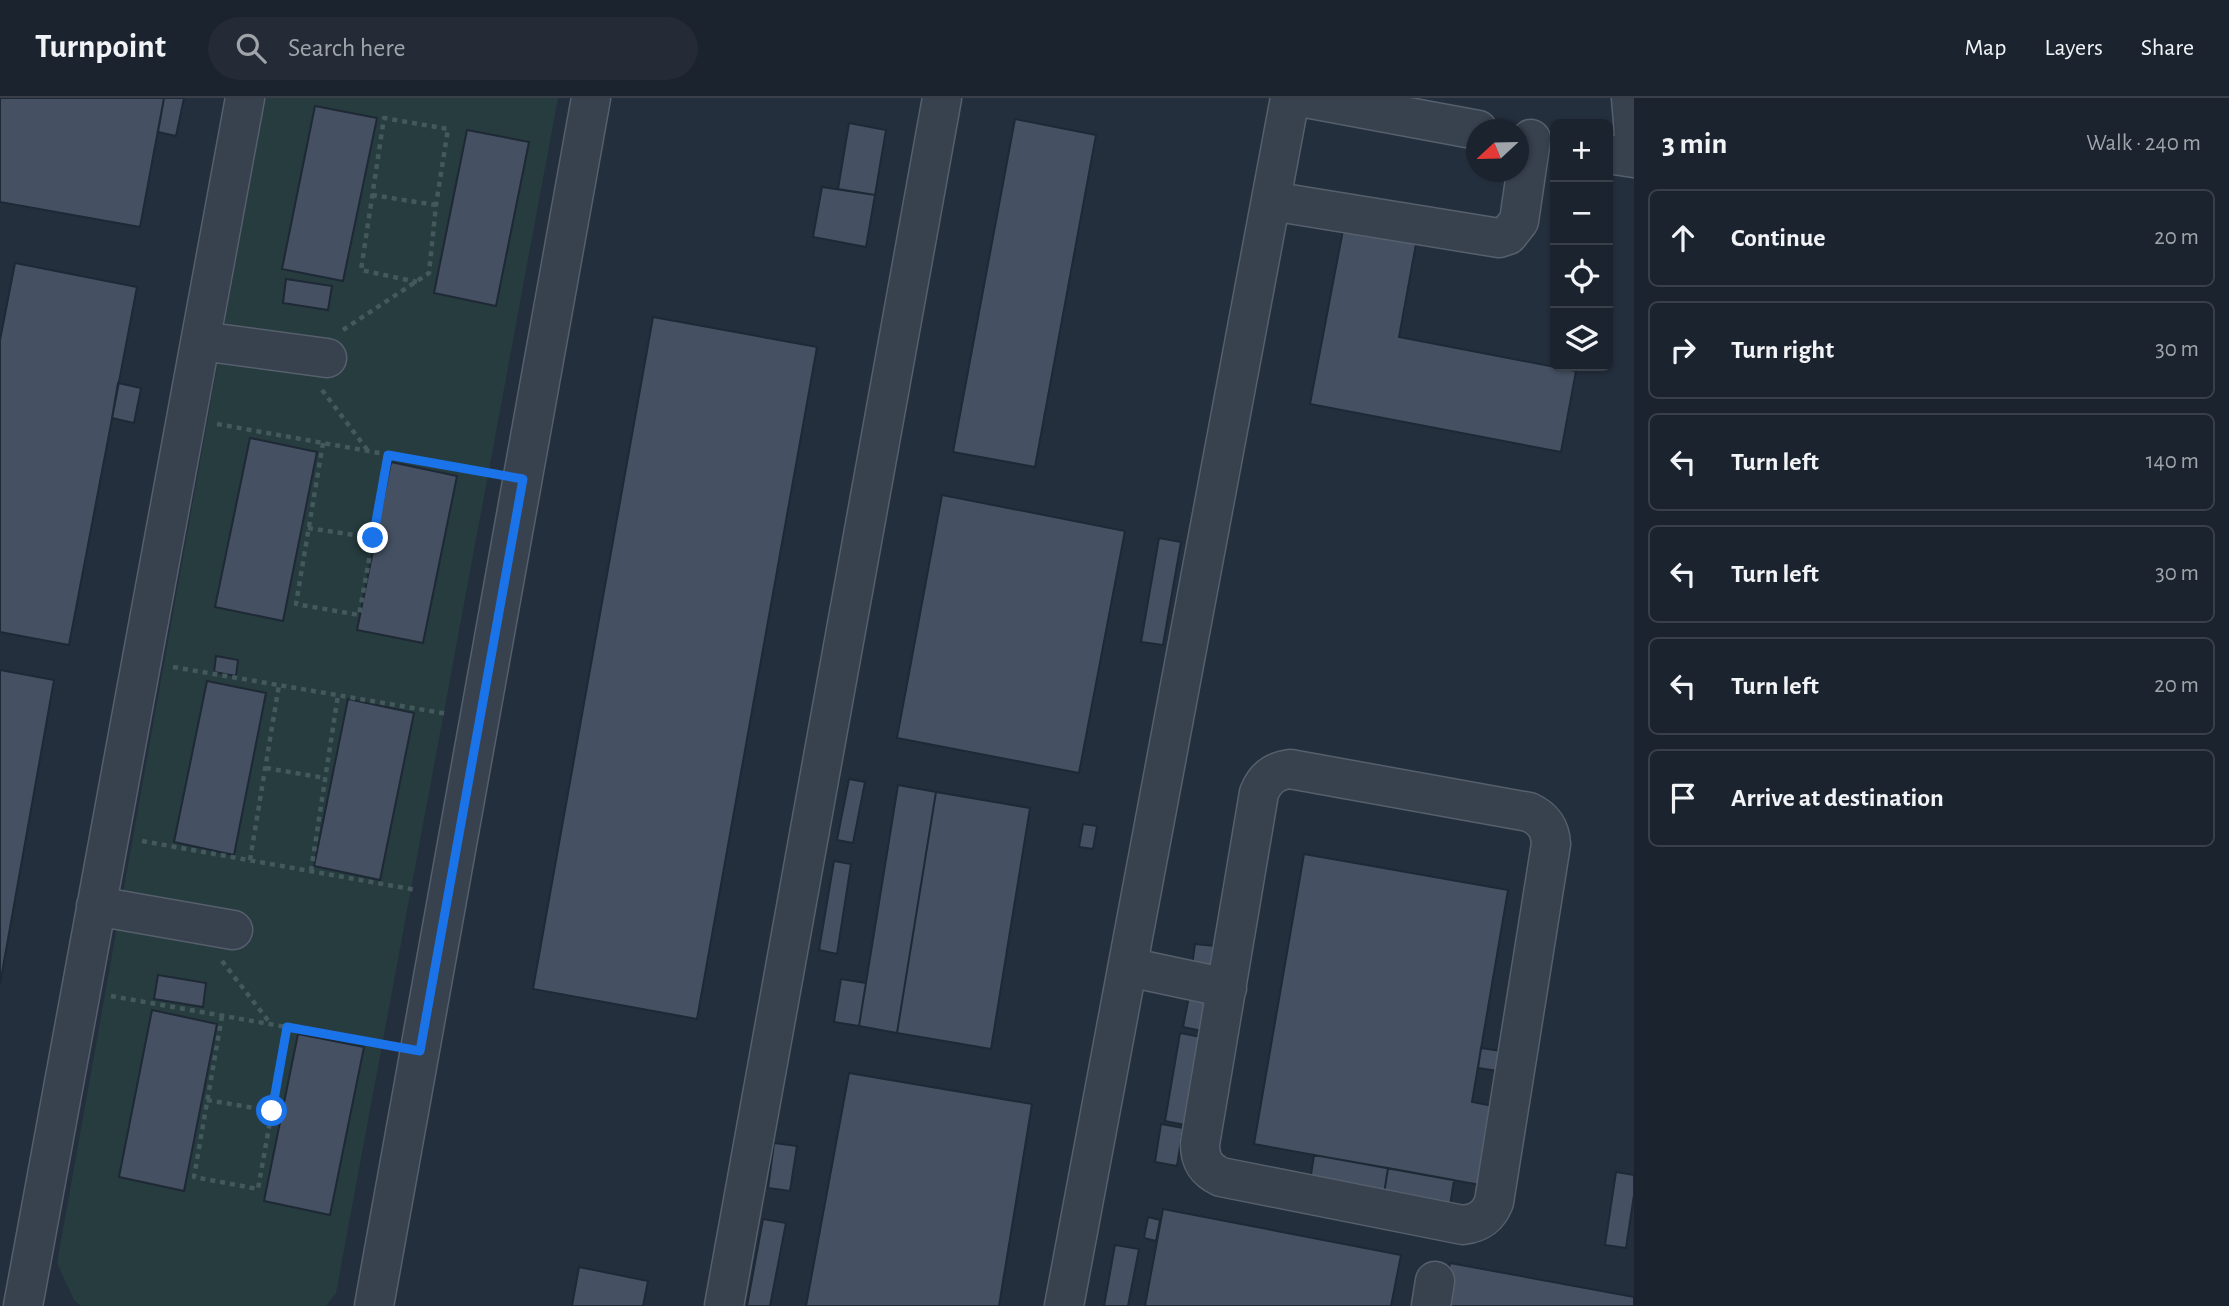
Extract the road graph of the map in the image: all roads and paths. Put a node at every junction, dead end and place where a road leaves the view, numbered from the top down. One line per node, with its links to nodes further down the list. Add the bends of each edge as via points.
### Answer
1 (245, 98): 15 (lane)
2 (591, 98): 20 (lane)
3 (942, 98): 47 (lane)
4 (1290, 98): 13 (lane)
5 (1306, 98): 7 (lane)
6 (1631, 98): 8 (lane)
7 (1466, 128)
8 (1634, 134)
9 (1535, 140): 13 (lane, via 1519,221 1499,238)
10 (1613, 154): 11 (lane)
11 (1634, 158)
12 (372, 195): 14 (path); 14 (path, via 361,270 417,282 429,273); 14 (path, via 384,118 448,129)
13 (1271, 201): 36 (lane)
14 (436, 205)
15 (201, 341): 16 (lane); 17 (lane)
16 (327, 358)
17 (186, 419): 18 (path); 23 (lane)
18 (323, 443): 19 (path); 21 (path)
19 (388, 455): 20 (path); 22 (path)
20 (523, 479): 26 (lane)
21 (308, 528): 22 (path); 22 (path, via 296,604 359,615)
22 (373, 538)
23 (141, 662): 24 (path); 29 (lane)
24 (279, 685): 25 (path); 27 (path)
25 (338, 695): 26 (path); 28 (path)
26 (480, 720): 32 (lane)
27 (266, 768): 28 (path); 30 (path)
28 (325, 778): 31 (path)
29 (109, 835): 30 (path); 33 (lane)
30 (250, 860): 31 (path)
31 (311, 871): 32 (path)
32 (448, 896): 42 (lane)
33 (96, 906): 34 (lane); 38 (lane)
34 (193, 923): 35 (lane); 40 (path)
35 (233, 930)
36 (1128, 967): 37 (lane); 48 (lane)
37 (1227, 988): 37 (lane, via 1259,793 1270,775 1290,769 1529,812 1546,824 1551,844 1494,1202 1483,1220 1462,1225 1211,1172 1200,1155 1200,1144)
38 (81, 991): 39 (path); 45 (lane)
39 (222, 1016): 40 (path); 43 (path)
40 (270, 1024): 41 (path)
41 (287, 1027): 42 (path); 44 (path)
42 (420, 1051): 46 (lane)
43 (207, 1100): 44 (path); 44 (path, via 194,1177 258,1189)
44 (272, 1111)
45 (23, 1306)
46 (374, 1306)
47 (724, 1306)
48 (1064, 1306)

